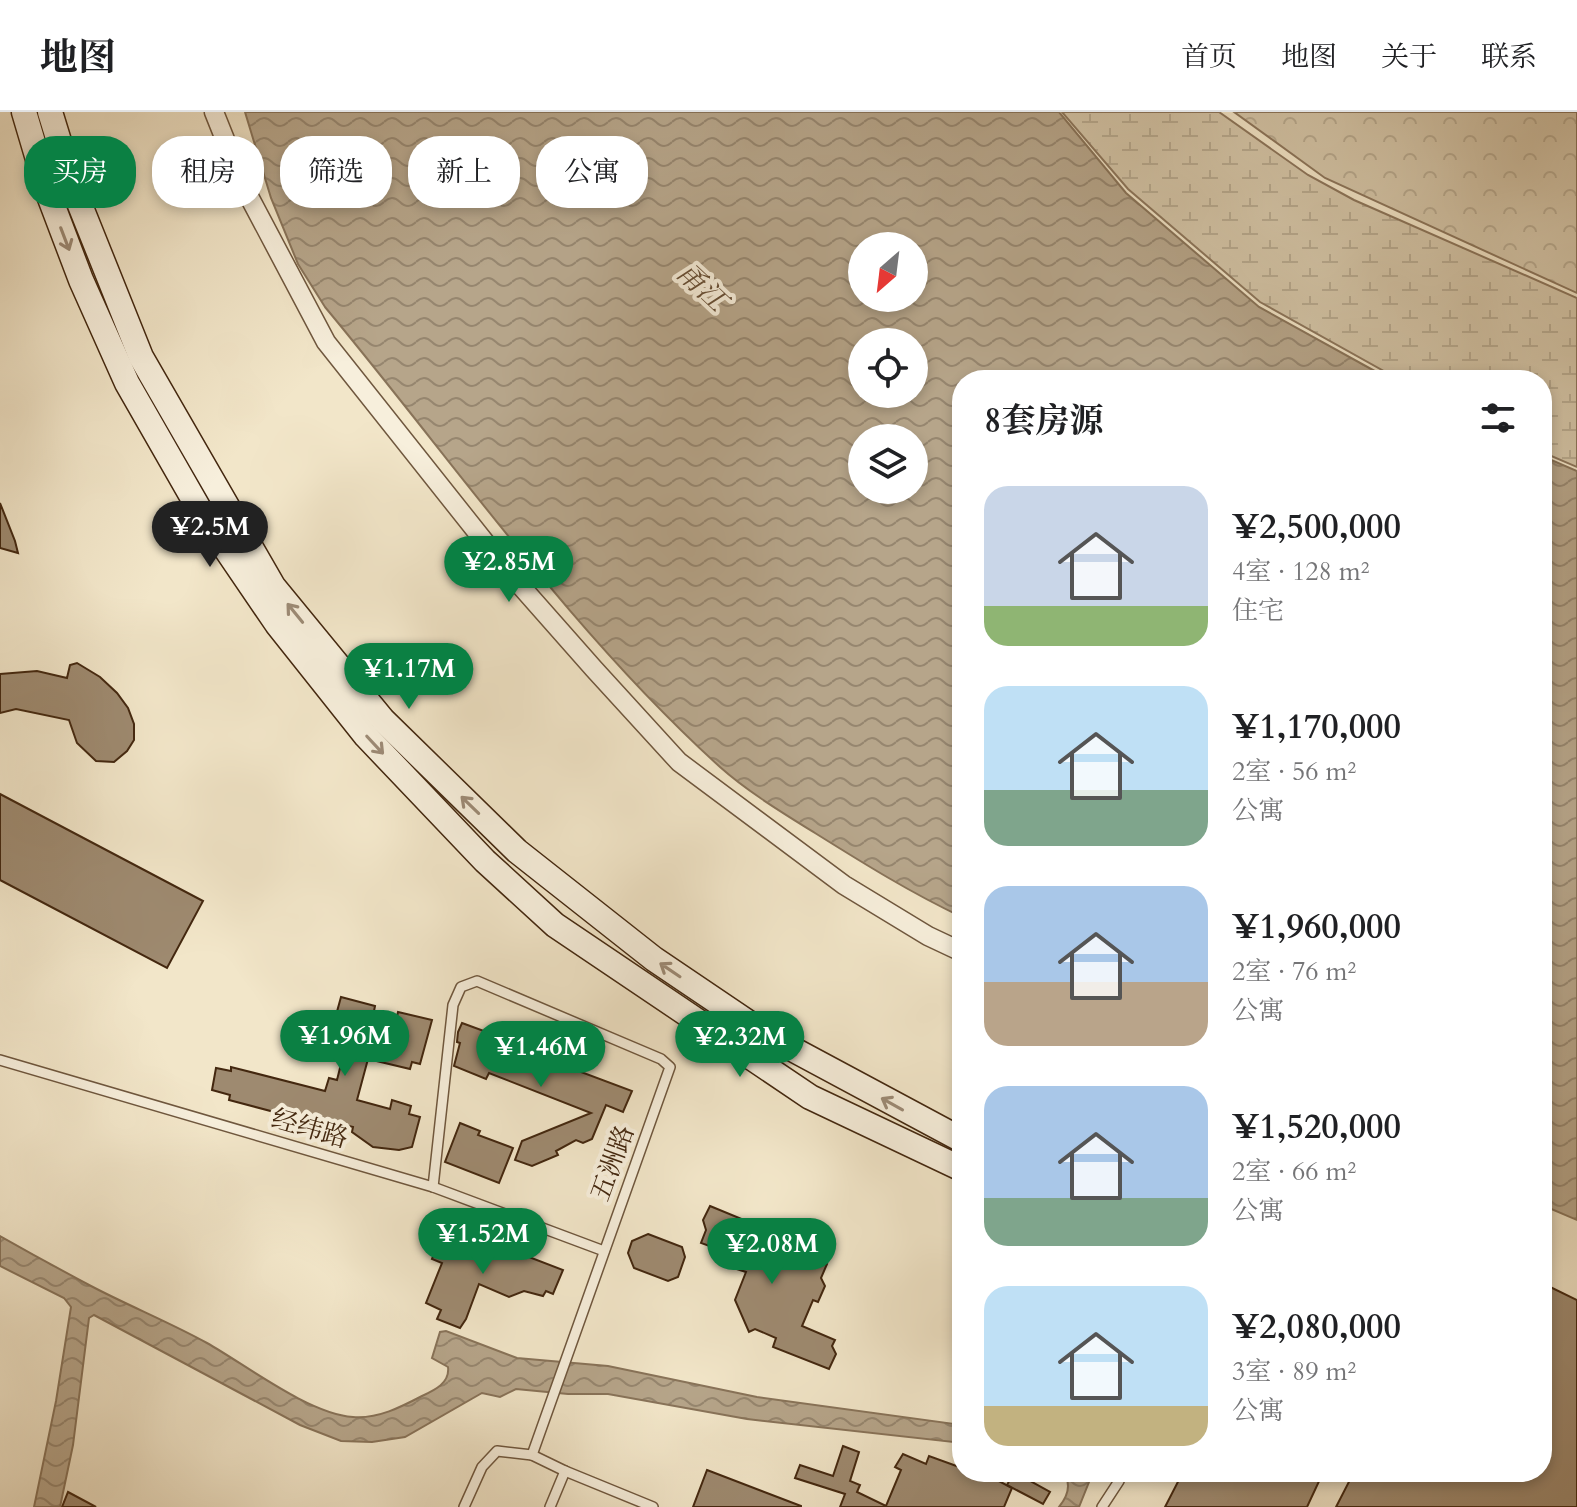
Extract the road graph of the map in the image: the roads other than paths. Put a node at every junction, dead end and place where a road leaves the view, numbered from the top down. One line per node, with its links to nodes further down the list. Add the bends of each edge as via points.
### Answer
1 (24, 112): 7 (street, one-way to 7, via 64,237 127,383 210,527 277,624 366,736 485,861 555,925 810,1097)
2 (50, 112): 6 (street, one-way to 2, via 768,1036 654,959 517,851 383,720 273,586 141,357 74,190)
3 (214, 112): 4 (street, via 244,187 326,342 511,575 594,669 679,762 844,885)
4 (952, 947)
5 (0, 1060): 8 (lane, 经纬路)
6 (952, 1135)
7 (952, 1164)
8 (433, 1187): 9 (lane, 经纬路); 9 (lane, 五洲路, via 453,1005 461,987 477,981 670,1067)
9 (604, 1251): 10 (lane, 五洲路)
10 (532, 1455): 11 (lane); 13 (lane, via 497,1451 482,1467)
11 (565, 1471): 14 (lane); 15 (lane)
12 (1118, 1482): 16 (lane)
13 (464, 1507)
14 (550, 1507)
15 (653, 1507)
16 (1102, 1507)

